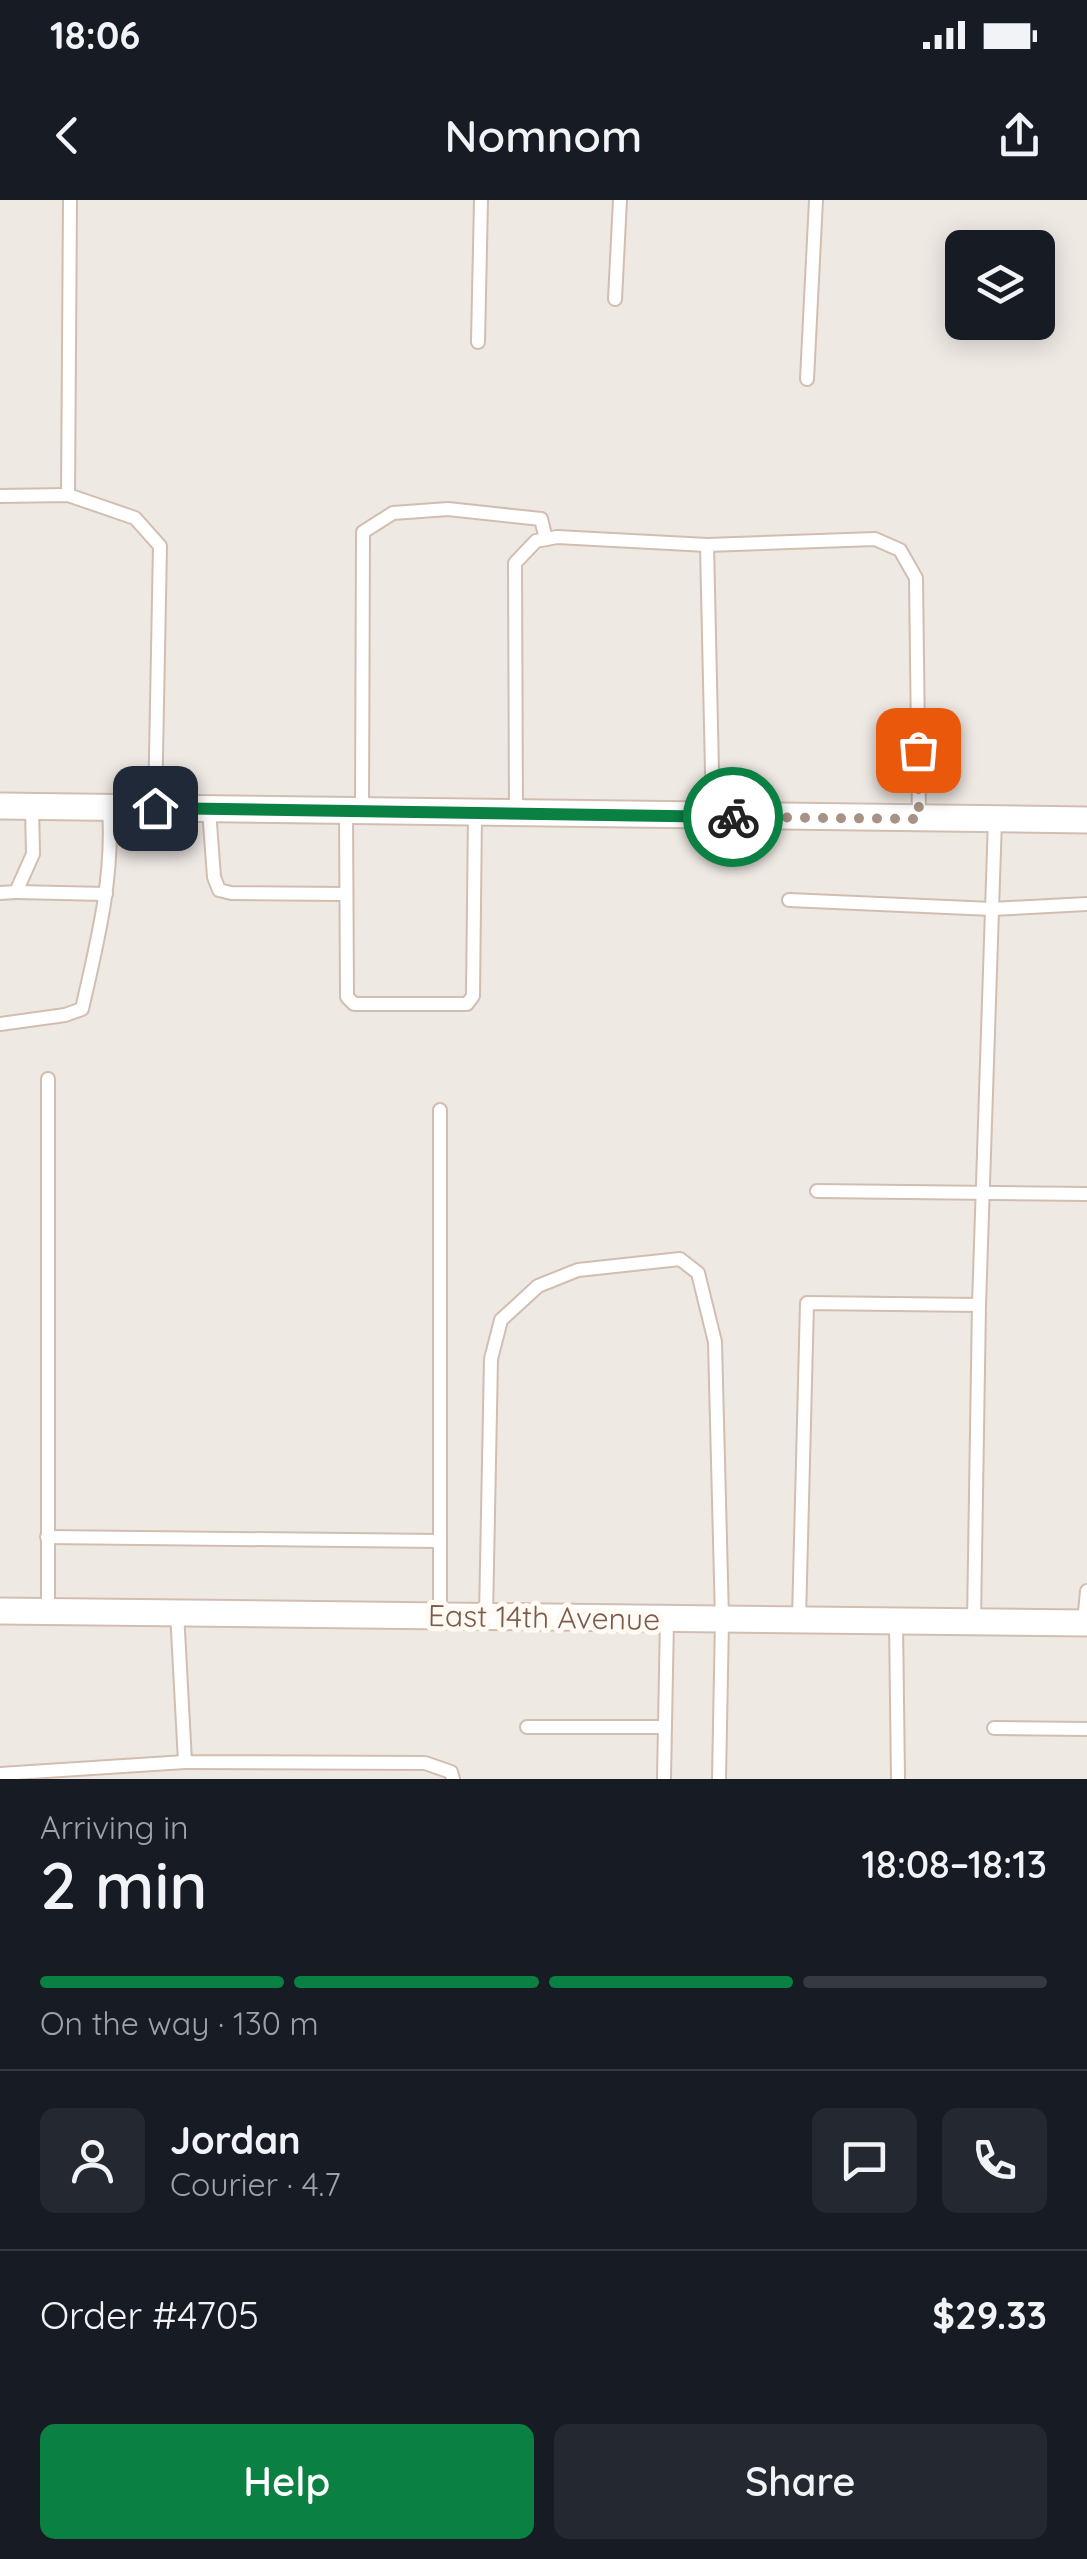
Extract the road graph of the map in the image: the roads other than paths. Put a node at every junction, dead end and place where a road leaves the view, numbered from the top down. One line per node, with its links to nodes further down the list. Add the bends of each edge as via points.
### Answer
1 (70, 200): 8 (lane)
2 (482, 200): 6 (lane)
3 (620, 200): 5 (lane)
4 (816, 200): 7 (lane)
5 (615, 299)
6 (478, 342)
7 (807, 379)
8 (68, 495): 9 (lane); 15 (lane, via 136,518 160,546)
9 (0, 496)
10 (546, 540): 11 (lane); 17 (lane, via 541,519 448,510 393,513 364,532); 19 (lane, via 516,563)
11 (706, 545): 20 (lane); 21 (lane, via 875,539 900,550 916,578)
12 (0, 806): 13 (street)
13 (32, 807): 14 (street); 24 (lane, via 33,854)
14 (109, 808): 15 (street); 26 (lane)
15 (155, 808): 16 (street)
16 (209, 810): 17 (street); 27 (lane, via 219,890)
17 (354, 812): 18 (street); 27 (lane)
18 (475, 813): 19 (street); 27 (lane, via 473,996 467,1004 354,1004 347,996)
19 (516, 814): 20 (street)
20 (713, 817): 21 (street)
21 (919, 819): 22 (street)
22 (995, 819): 23 (street); 30 (lane)
23 (1087, 820)
24 (16, 892): 25 (lane); 26 (lane)
25 (0, 893)
26 (106, 894): 31 (lane, via 82,1010)
27 (345, 894)
28 (789, 900): 30 (lane)
29 (1087, 904): 30 (lane)
30 (992, 908): 35 (lane)
31 (0, 1024)
32 (48, 1078): 38 (lane)
33 (440, 1110): 39 (lane)
34 (816, 1191): 35 (lane)
35 (983, 1191): 36 (lane); 37 (lane)
36 (1087, 1194)
37 (979, 1305): 48 (lane, via 807,1303); 50 (lane)
38 (48, 1537): 39 (lane); 42 (lane)
39 (440, 1541): 44 (lane)
40 (1087, 1591): 51 (lane)
41 (0, 1610): 42 (street, East 14th Avenue)
42 (48, 1611): 43 (street, East 14th Avenue)
43 (177, 1612): 44 (street, East 14th Avenue); 56 (lane)
44 (440, 1615): 45 (street, East 14th Avenue)
45 (486, 1616): 46 (street, East 14th Avenue); 47 (lane, via 491,1358 501,1320 538,1286 578,1270 680,1260 698,1273 714,1342)
46 (667, 1618): 47 (street, East 14th Avenue); 53 (lane)
47 (722, 1618): 48 (street, East 14th Avenue); 60 (lane)
48 (799, 1620): 49 (street, East 14th Avenue)
49 (896, 1620): 50 (street, East 14th Avenue); 61 (lane)
50 (974, 1622): 51 (street, East 14th Avenue)
51 (1086, 1622)
52 (526, 1727): 53 (lane)
53 (665, 1728): 59 (lane)
54 (994, 1728): 55 (lane)
55 (1087, 1729)
56 (184, 1762): 57 (lane); 58 (lane, via 424,1764 451,1772)
57 (0, 1774)
58 (452, 1779)
59 (664, 1779)
60 (718, 1779)
61 (898, 1779)

